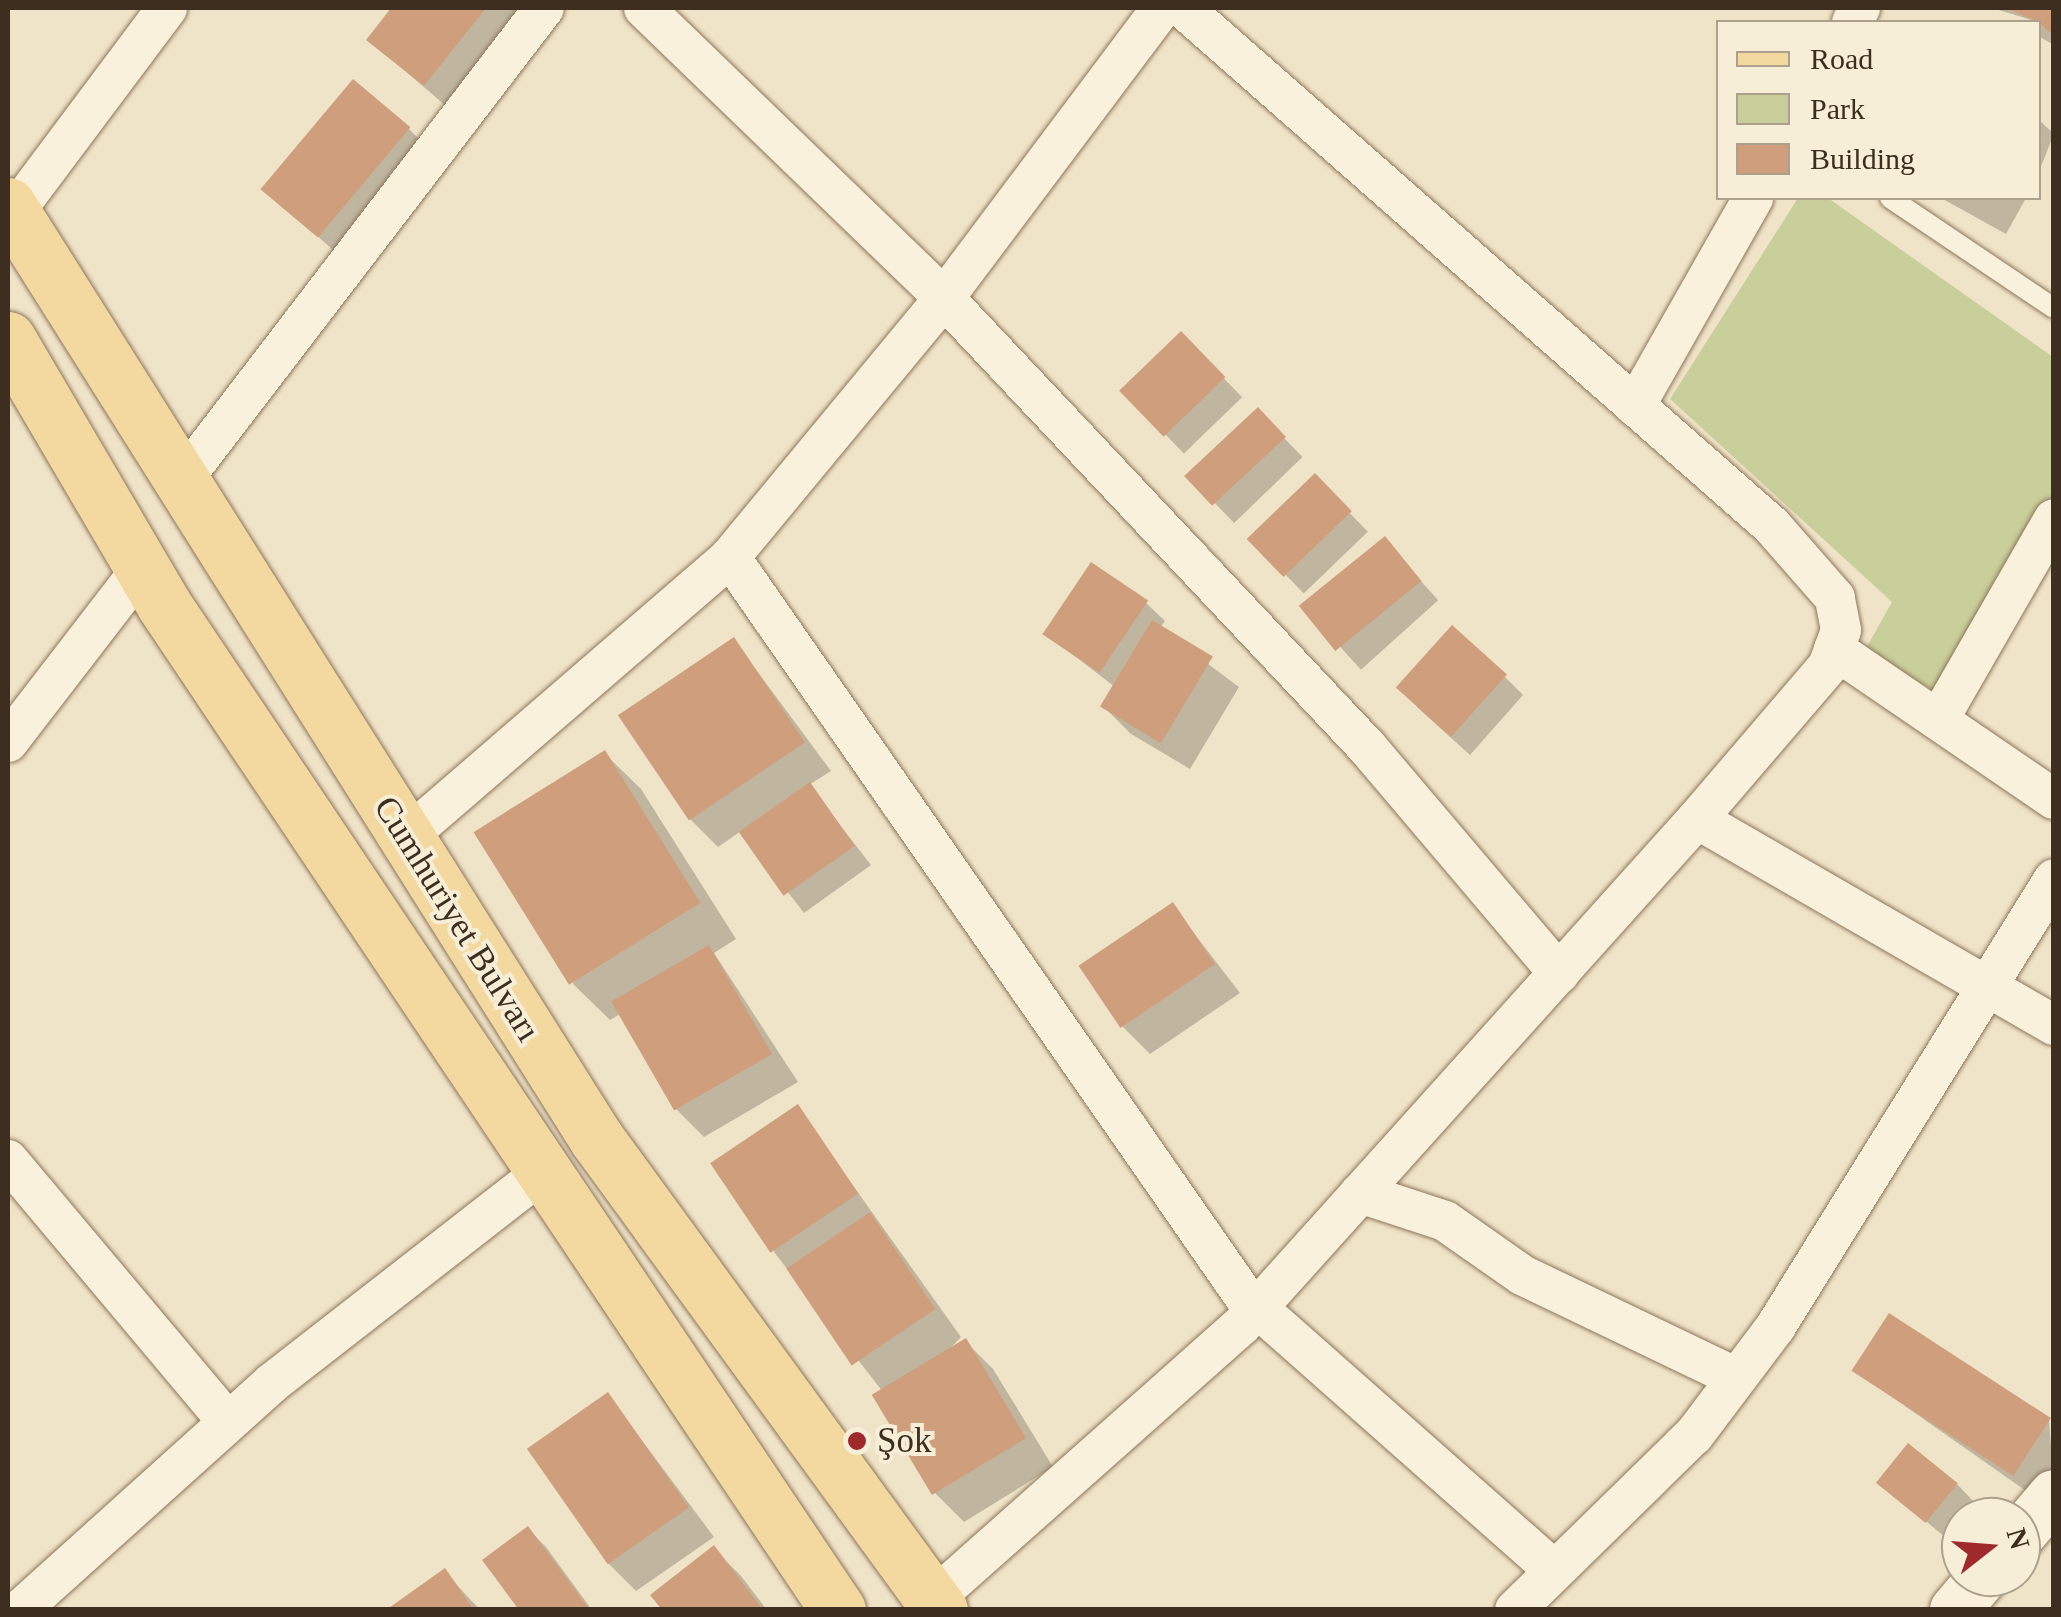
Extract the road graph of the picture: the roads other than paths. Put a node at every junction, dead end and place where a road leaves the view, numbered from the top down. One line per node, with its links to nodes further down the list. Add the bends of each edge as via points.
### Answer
1 (167, 8): 8 (street)
2 (544, 8): 13 (street)
3 (644, 8): 9 (street)
4 (1162, 8): 9 (street)
5 (1183, 8): 12 (street)
6 (1752, 200): 12 (street)
7 (1893, 200): 10 (lane)
8 (10, 210): 13 (main road, Cumhuriyet Bulvarı)
9 (944, 298): 15 (street); 24 (street, via 1367,747)
10 (2054, 308)
11 (8, 339): 16 (main road, Cumhuriyet Bulvarı)
12 (1636, 406): 17 (street, via 1813,568 1835,598 1841,630)
13 (180, 483): 22 (main road, Cumhuriyet Bulvarı)
14 (2054, 519): 18 (street)
15 (730, 557): 22 (street); 30 (street)
16 (142, 568): 19 (street); 28 (main road, Cumhuriyet Bulvarı)
17 (1834, 649): 18 (street); 21 (street)
18 (1940, 717): 20 (street)
19 (8, 742)
20 (2054, 799)
21 (1697, 818): 24 (street); 25 (street)
22 (405, 838): 34 (main road, Cumhuriyet Bulvarı, via 596,1138)
23 (2054, 879): 25 (street)
24 (1559, 973): 29 (street)
25 (1993, 984): 26 (street); 31 (street)
26 (2054, 1026)
27 (8, 1160): 32 (street)
28 (540, 1174): 32 (street); 36 (main road, Cumhuriyet Bulvarı)
29 (1360, 1193): 30 (street); 31 (street, via 1445,1221 1522,1275)
30 (1257, 1308): 33 (street); 34 (street)
31 (1737, 1378): 33 (street, via 1694,1435)
32 (227, 1421): 35 (street)
33 (1554, 1570): 37 (street)
34 (936, 1605)
35 (20, 1610)
36 (838, 1610)
37 (1515, 1610)

